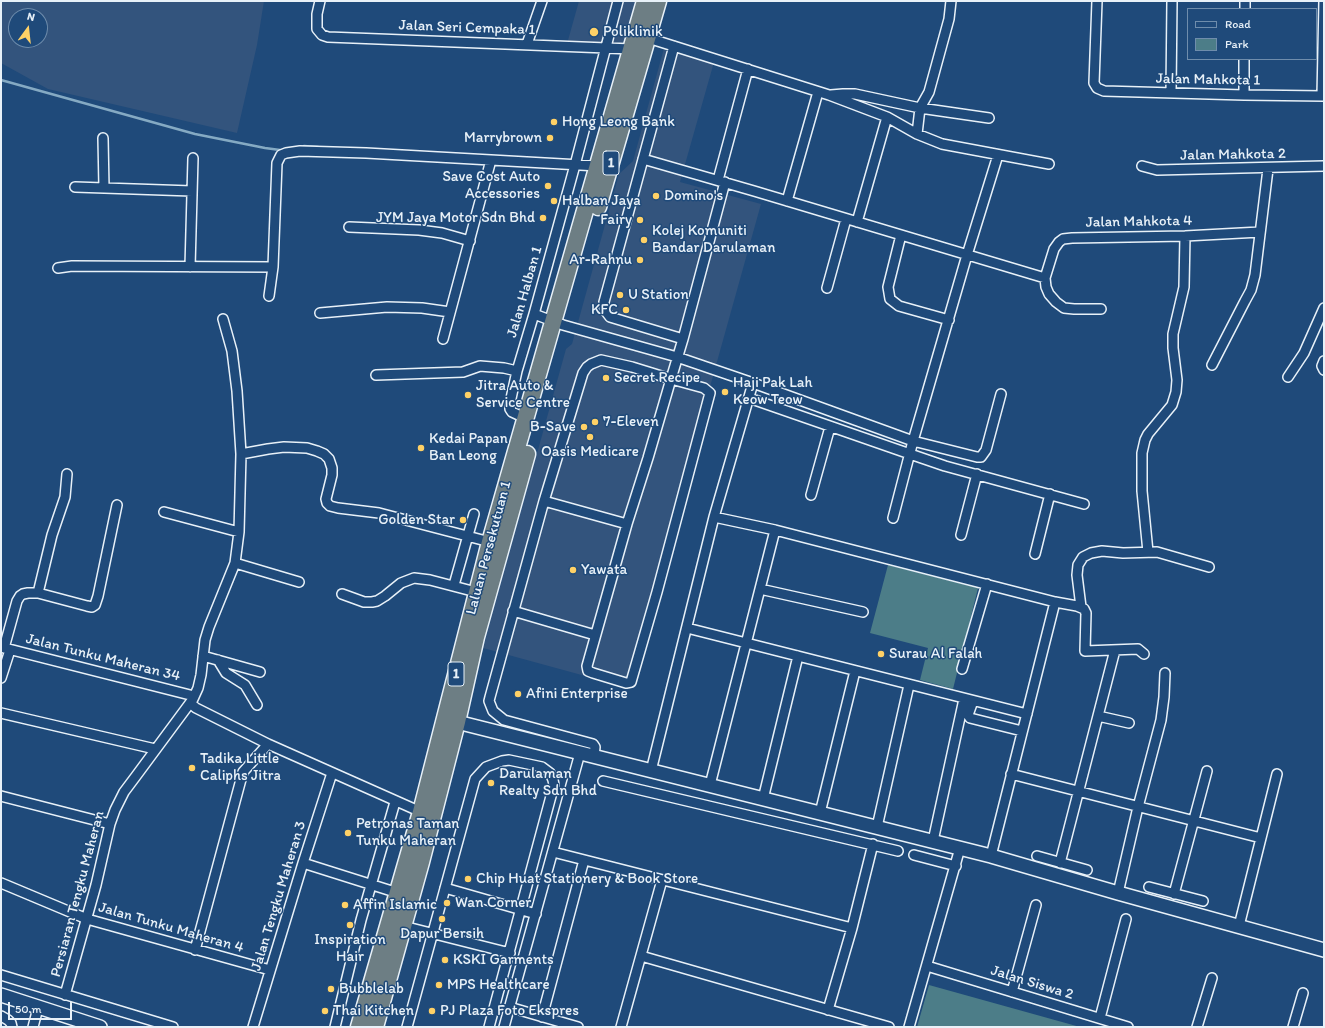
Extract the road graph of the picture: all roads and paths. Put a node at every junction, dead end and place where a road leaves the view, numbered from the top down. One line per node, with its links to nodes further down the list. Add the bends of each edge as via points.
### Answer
1 (320, 1): 11 (street, Jalan Seri Cempaka 1, via 317,29 328,37)
2 (542, 1): 11 (street)
3 (618, 1): 13 (street, Jalan Halban 1)
4 (645, 1): 14 (highway, Laluan Persekutuan 1 / 1)
5 (658, 1): 10 (highway, Laluan Persekutuan 1 / 1)
6 (951, 1): 22 (street, via 949,18 929,92)
7 (1097, 1): 18 (street, Jalan Mahkota 1, via 1094,83 1097,88 1104,91)
8 (1172, 1): 18 (street)
9 (1324, 1): 21 (street)
10 (648, 38): 12 (street); 63 (highway, Laluan Persekutuan 1 / 1)
11 (527, 44): 13 (street, Jalan Seri Cempaka 1)
12 (674, 46): 16 (street); 29 (street)
13 (605, 48): 14 (street, Jalan Seri Cempaka 1); 32 (street, Jalan Halban 1)
14 (632, 50): 33 (highway, Laluan Persekutuan 1 / 1)
15 (1244, 60): 20 (street)
16 (748, 69): 17 (street); 37 (street)
17 (818, 92): 19 (street); 41 (street)
18 (1171, 93): 20 (street, Jalan Mahkota 1)
19 (829, 95): 22 (street, via 855,94); 23 (street)
20 (1244, 95): 21 (street, Jalan Mahkota 1)
21 (1323, 96)
22 (920, 108): 24 (street); 25 (street)
23 (887, 117): 25 (street); 43 (street)
24 (989, 118)
25 (917, 134): 27 (street, via 942,144)
26 (103, 138): 39 (street)
27 (998, 154): 31 (street); 49 (street)
28 (193, 158): 40 (street)
29 (643, 159): 37 (street); 65 (street, via 604,309 610,317)
30 (491, 160): 32 (street); 48 (street); 51 (street, via 300,151 281,155 277,163)
31 (1049, 164)
32 (575, 165): 33 (street); 60 (street, Jalan Halban 1)
33 (598, 166): 63 (highway, Laluan Persekutuan 1 / 1)
34 (1142, 166): 36 (street, Jalan Mahkota 2, via 1157,170)
35 (1324, 166): 36 (street, Jalan Mahkota 2)
36 (1268, 169): 45 (street)
37 (721, 181): 41 (street); 65 (street)
38 (76, 187): 39 (street)
39 (104, 188): 40 (street)
40 (192, 191): 50 (street)
41 (787, 201): 42 (street)
42 (846, 219): 43 (street); 54 (street)
43 (857, 222): 46 (street)
44 (349, 227): 48 (street, via 419,230)
45 (1260, 232): 47 (street, Jalan Mahkota 4); 67 (street, via 1251,290)
46 (901, 235): 49 (street); 62 (street, via 888,287 890,300 899,306)
47 (1185, 236): 53 (street, Jalan Mahkota 4, via 1063,239 1055,245); 97 (street, via 1184,287 1173,334 1176,392 1172,405 1148,434 1142,453 1142,498)
48 (470, 241): 59 (street)
49 (967, 255): 53 (street); 62 (street)
50 (190, 267): 51 (street); 52 (street)
51 (273, 267): 55 (street)
52 (58, 268)
53 (1045, 278): 57 (street, via 1049,294 1064,308)
54 (827, 288)
55 (269, 296)
56 (1324, 308): 70 (street, via 1304,353)
57 (1101, 309)
58 (320, 312): 59 (street, via 387,307)
59 (450, 312): 64 (street)
60 (534, 314): 63 (street); 68 (street, Jalan Halban 1)
61 (223, 319): 78 (street, Persiaran Tengku Maheran, via 232,351)
62 (949, 320): 77 (street)
63 (558, 323): 66 (street); 75 (highway, Laluan Persekutuan 1 / 1); 133 (highway, Laluan Persekutuan 1 / 1, via 476,637)
64 (443, 339)
65 (683, 339): 66 (street)
66 (677, 357): 71 (street); 72 (street)
67 (1212, 365)
68 (517, 371): 69 (street, via 480,366 463,372); 75 (street, Jalan Halban 1, via 510,406 514,414)
69 (376, 375)
70 (1288, 377)
71 (671, 379): 84 (street, via 601,360 587,367); 91 (street); 113 (street, via 704,388 710,393 631,682 626,683 588,672 587,666)
72 (753, 383): 74 (street); 77 (street)
73 (1001, 394): 77 (street, via 986,450 981,457)
74 (749, 398): 76 (street); 89 (street)
75 (525, 418): 96 (highway, Laluan Persekutuan 1 / 1)
76 (830, 427): 79 (street); 83 (street)
77 (913, 441): 79 (street)
78 (241, 454): 93 (street, Persiaran Tengku Maheran); 95 (street, via 284,447 317,451 324,454 332,468 326,499 330,506 379,514)
79 (910, 454): 81 (street); 90 (street)
80 (67, 474): 106 (street, via 65,497 52,535)
81 (977, 474): 82 (street); 94 (street)
82 (1050, 494): 85 (street); 98 (street)
83 (811, 495)
84 (544, 501): 91 (street); 110 (street)
85 (1084, 504)
86 (116, 505): 106 (street, via 95,605 87,606)
87 (164, 512): 93 (street)
88 (474, 514): 95 (street)
89 (714, 517): 92 (street); 112 (street)
90 (893, 518)
91 (627, 524): 113 (street)
92 (775, 530): 102 (street); 104 (street)
93 (239, 532): 99 (street, Persiaran Tengku Maheran)
94 (961, 535)
95 (468, 536): 96 (street); 103 (street)
96 (490, 542): 105 (highway, Laluan Persekutuan 1 / 1)
97 (1148, 552): 100 (street, via 1157,552); 109 (street, via 1102,551 1083,557 1078,565 1077,575)
98 (1035, 554)
99 (235, 563): 101 (street); 118 (street, Persiaran Tengku Maheran, via 208,627)
100 (1209, 567)
101 (299, 582)
102 (987, 584): 108 (street); 121 (street)
103 (454, 585): 105 (street); 107 (street, via 421,578 408,580 381,599 372,602)
104 (760, 589): 111 (street); 114 (street)
105 (476, 592): 154 (highway, Laluan Persekutuan 1 / 1)
106 (38, 593): 115 (street, via 20,596)
107 (342, 594)
108 (1055, 602): 109 (street); 131 (street)
109 (1081, 607): 116 (street, via 1086,613 1085,651)
110 (513, 611): 113 (street); 135 (street, via 489,701 493,710 504,720)
111 (863, 612)
112 (687, 628): 114 (street); 142 (street)
113 (595, 635)
114 (746, 643): 119 (street); 148 (street)
115 (5, 648): 125 (street); 127 (street, Jalan Tunku Maheran 34)
116 (1115, 650): 117 (street, via 1138,649); 132 (street)
117 (1144, 654)
118 (203, 656): 120 (street); 127 (street, Persiaran Tengku Maheran, via 198,688)
119 (798, 656): 122 (street); 151 (street)
120 (218, 660): 123 (street); 129 (street, via 226,673 245,685)
121 (962, 669)
122 (855, 671): 126 (street); 155 (street)
123 (260, 672)
124 (1165, 673): 153 (street, via 1161,720)
125 (1, 678)
126 (909, 685): 128 (street); 158 (street)
127 (192, 700): 138 (street, Jalan Tunku Maheran 34, via 196,708); 139 (street, Persiaran Tengku Maheran)
128 (968, 700): 131 (street); 136 (street, via 970,718); 160 (street)
129 (257, 705)
130 (1, 712): 139 (street)
131 (1027, 714): 136 (street)
132 (1098, 716): 134 (street); 149 (street)
133 (457, 722): 137 (street); 187 (highway, Laluan Persekutuan 1 / 1)
134 (1129, 723)
135 (517, 724): 137 (street); 141 (street, via 593,744)
136 (1022, 731): 145 (street)
137 (514, 737): 140 (street)
138 (268, 744): 144 (street, Jalan Tunku Maheran 34); 191 (street, via 243,772)
139 (155, 749): 157 (street, Persiaran Tengku Maheran, via 124,792)
140 (580, 753): 141 (street); 164 (street)
141 (594, 756): 142 (street)
142 (651, 771): 148 (street)
143 (1207, 771): 156 (street)
144 (332, 773): 152 (street, Jalan Tunku Maheran 34); 169 (street, Jalan Tengku Maheran 3)
145 (1011, 774): 149 (street); 166 (street)
146 (1277, 774): 159 (street)
147 (603, 781): 161 (street)
148 (710, 785): 151 (street)
149 (1079, 792): 153 (street); 170 (street)
150 (1, 796): 157 (street)
151 (763, 799): 155 (street)
152 (395, 802): 154 (street, Jalan Tunku Maheran 34); 175 (street)
153 (1138, 807): 156 (street); 179 (street)
154 (421, 812): 178 (highway, Laluan Persekutuan 1 / 1)
155 (820, 813): 158 (street)
156 (1194, 821): 159 (street); 180 (street)
157 (110, 824): 185 (street, Persiaran Tengku Maheran)
158 (877, 827): 160 (street)
159 (1261, 838): 188 (street)
160 (933, 841): 162 (street)
161 (873, 844): 163 (street); 189 (street)
162 (960, 848): 166 (street); 171 (street)
163 (898, 851)
164 (553, 852): 168 (street); 184 (street)
165 (914, 855): 171 (street)
166 (991, 856): 179 (street)
167 (1037, 856): 170 (street)
168 (584, 860): 173 (street); 207 (street)
169 (303, 863): 175 (street); 196 (street, Jalan Tengku Maheran 3)
170 (1060, 863): 172 (street)
171 (956, 866): 195 (street)
172 (1087, 870)
173 (662, 880): 189 (street); 194 (street)
174 (1, 883): 185 (street, Jalan Tunku Maheran 4)
175 (372, 885): 178 (street); 215 (street)
176 (1149, 887): 180 (street)
177 (445, 888): 183 (street); 183 (street, via 473,784 479,774 486,767 509,760 542,768 550,773 553,790); 190 (street)
178 (398, 893): 216 (highway, Laluan Persekutuan 1 / 1)
179 (1118, 893): 188 (street)
180 (1174, 894): 181 (street)
181 (1203, 902)
182 (1036, 905): 199 (street)
183 (522, 910): 184 (street); 193 (street)
184 (536, 914): 203 (street)
185 (87, 919): 191 (street, Jalan Tunku Maheran 4); 202 (street, Persiaran Tengku Maheran)
186 (1126, 919): 208 (street)
187 (403, 926): 190 (street); 217 (highway, Laluan Persekutuan 1 / 1)
188 (1239, 926): 192 (street)
189 (852, 928): 205 (street)
190 (432, 933): 193 (street); 218 (street)
191 (195, 950): 196 (street, Jalan Tunku Maheran 4)
192 (1324, 950)
193 (510, 953): 219 (street)
194 (641, 956): 205 (street); 222 (street)
195 (927, 966): 199 (street, Jalan Siswa 2); 224 (street)
196 (270, 970): 214 (street, Jalan Tengku Maheran 3)
197 (1, 975): 202 (street)
198 (1212, 978): 226 (street)
199 (1012, 992): 208 (street, Jalan Siswa 2)
200 (1303, 993): 227 (street)
201 (1, 995): 204 (street)
202 (65, 995): 213 (street)
203 (509, 1007): 207 (street); 220 (street)
204 (38, 1008): 211 (street); 212 (street)
205 (828, 1010): 223 (street)
206 (1, 1016): 210 (street, via 11,1023)
207 (542, 1017): 221 (street)
208 (1100, 1018): 209 (street, Jalan Siswa 2)
209 (1114, 1025): 225 (street, Jalan Siswa 2)
210 (12, 1027)
211 (33, 1027)
212 (100, 1027)
213 (173, 1027)
214 (253, 1027)
215 (335, 1027)
216 (359, 1027)
217 (375, 1027)
218 (406, 1027)
219 (489, 1027)
220 (504, 1027)
221 (578, 1027)
222 (621, 1027)
223 (889, 1027)
224 (910, 1027)
225 (1128, 1027)
226 (1197, 1027)
227 (1293, 1027)

